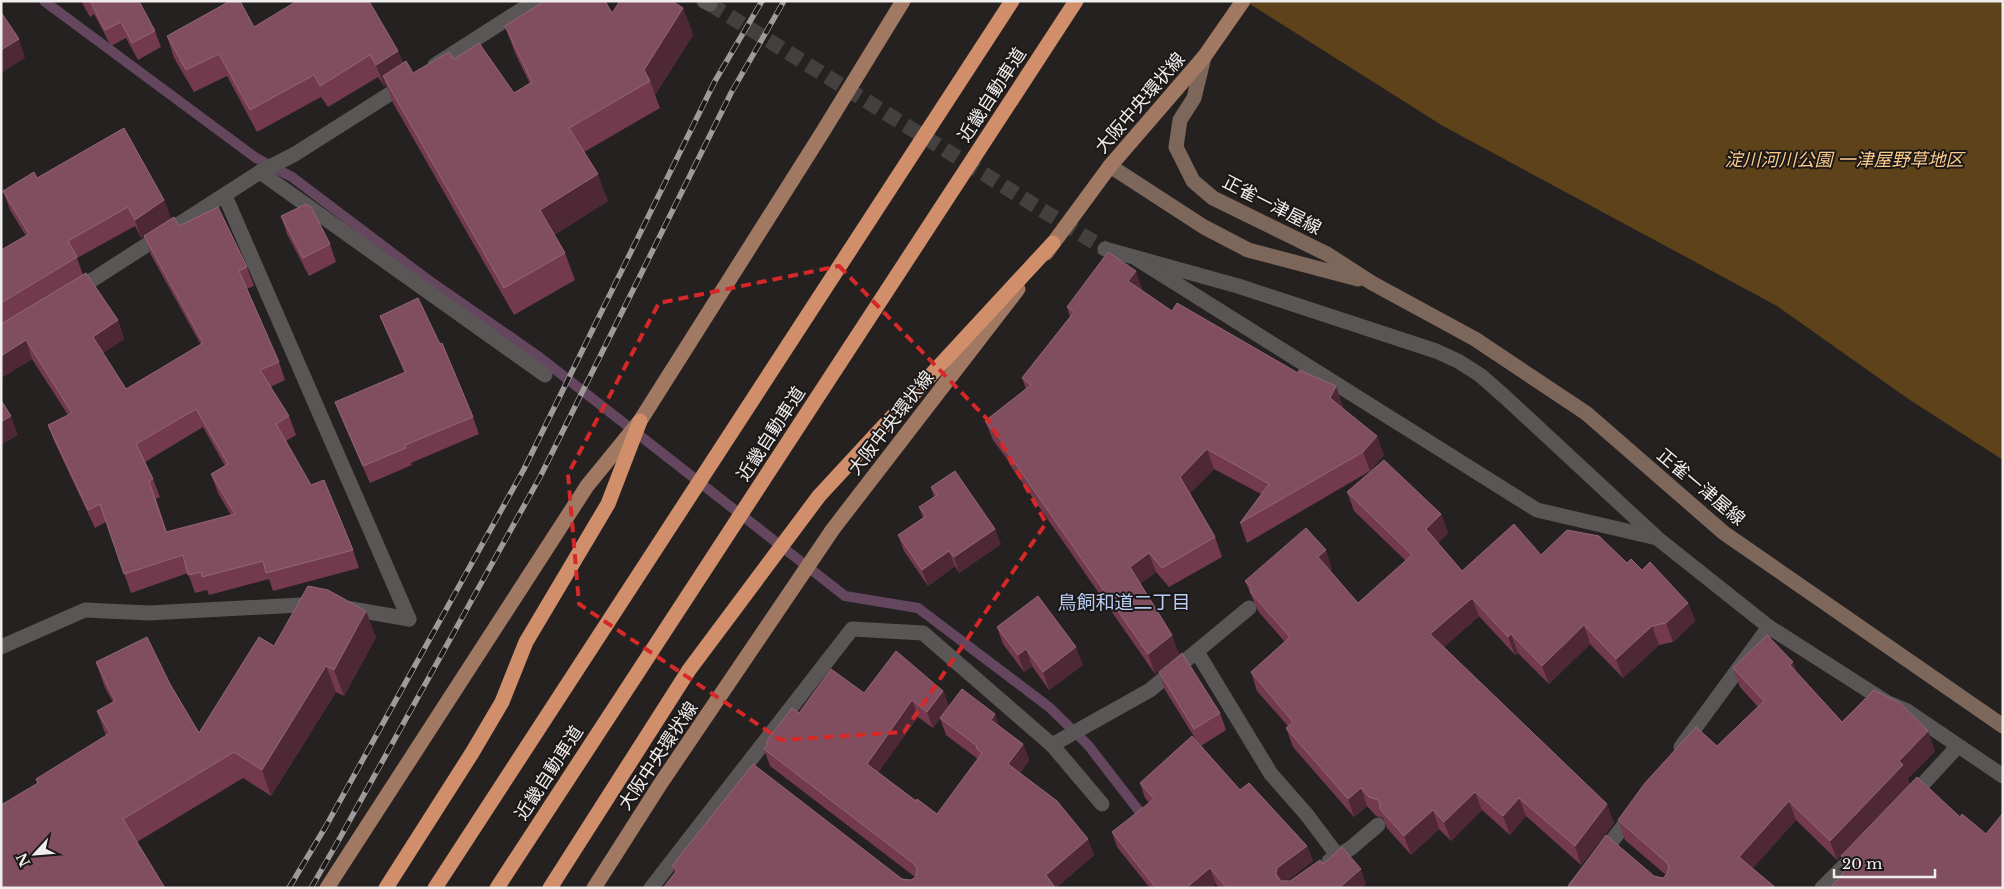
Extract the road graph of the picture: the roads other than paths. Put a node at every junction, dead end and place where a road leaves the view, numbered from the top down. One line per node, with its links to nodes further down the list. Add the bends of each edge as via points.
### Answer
1 (535, 1): 8 (street, via 295,154)
2 (903, 1): 16 (main road)
3 (1012, 1): 39 (highway, 近畿自動車道)
4 (1076, 1): 40 (highway, 近畿自動車道)
5 (1243, 1): 6 (main road, 大阪中央環状線)
6 (1204, 57): 7 (main road, 大阪中央環状線); 13 (main road, 正雀一津屋線, via 1194,98 1180,120 1176,147 1193,180 1213,198 1327,254)
7 (1110, 166): 10 (main road, 大阪中央環状線); 13 (main road, 正雀一津屋線, via 1204,227 1248,250)
8 (260, 172): 9 (street); 15 (street)
9 (225, 196): 14 (street); 20 (street, via 409,619 313,602 149,612 85,610)
10 (1053, 244): 41 (highway, via 819,496 689,670); 42 (main road, 大阪中央環状線, via 833,529)
11 (1105, 249): 12 (street)
12 (1136, 259): 17 (street, via 1537,510); 17 (street, via 1238,286 1458,361 1504,396)
13 (1372, 283): 22 (main road, 正雀一津屋線, via 1475,339 1586,413 1724,533)
14 (60, 300)
15 (545, 375)
16 (640, 421): 37 (main road, via 587,486); 38 (highway, via 608,504 526,642 502,702)
17 (1657, 538): 19 (street)
18 (1249, 608): 21 (street)
19 (1769, 627): 24 (street); 25 (street)
20 (1, 647)
21 (1197, 652): 23 (street, via 1150,690); 34 (street, via 1271,774 1307,814)
22 (2003, 726)
23 (1052, 745): 27 (street); 36 (street, via 923,633 852,629 753,764)
24 (1958, 746): 26 (street); 29 (street)
25 (1675, 756)
26 (2003, 776)
27 (1102, 804)
28 (1640, 804): 32 (street)
29 (1897, 812)
30 (1378, 825): 34 (street, via 1351,848)
31 (1870, 840): 44 (street)
32 (1612, 841): 33 (street); 43 (street)
33 (1626, 853)
34 (1336, 855): 35 (street)
35 (1314, 871)
36 (654, 887)
37 (327, 888)
38 (386, 888)
39 (435, 888)
40 (497, 888)
41 (550, 888)
42 (594, 888)
43 (1575, 888)
44 (1822, 888)

